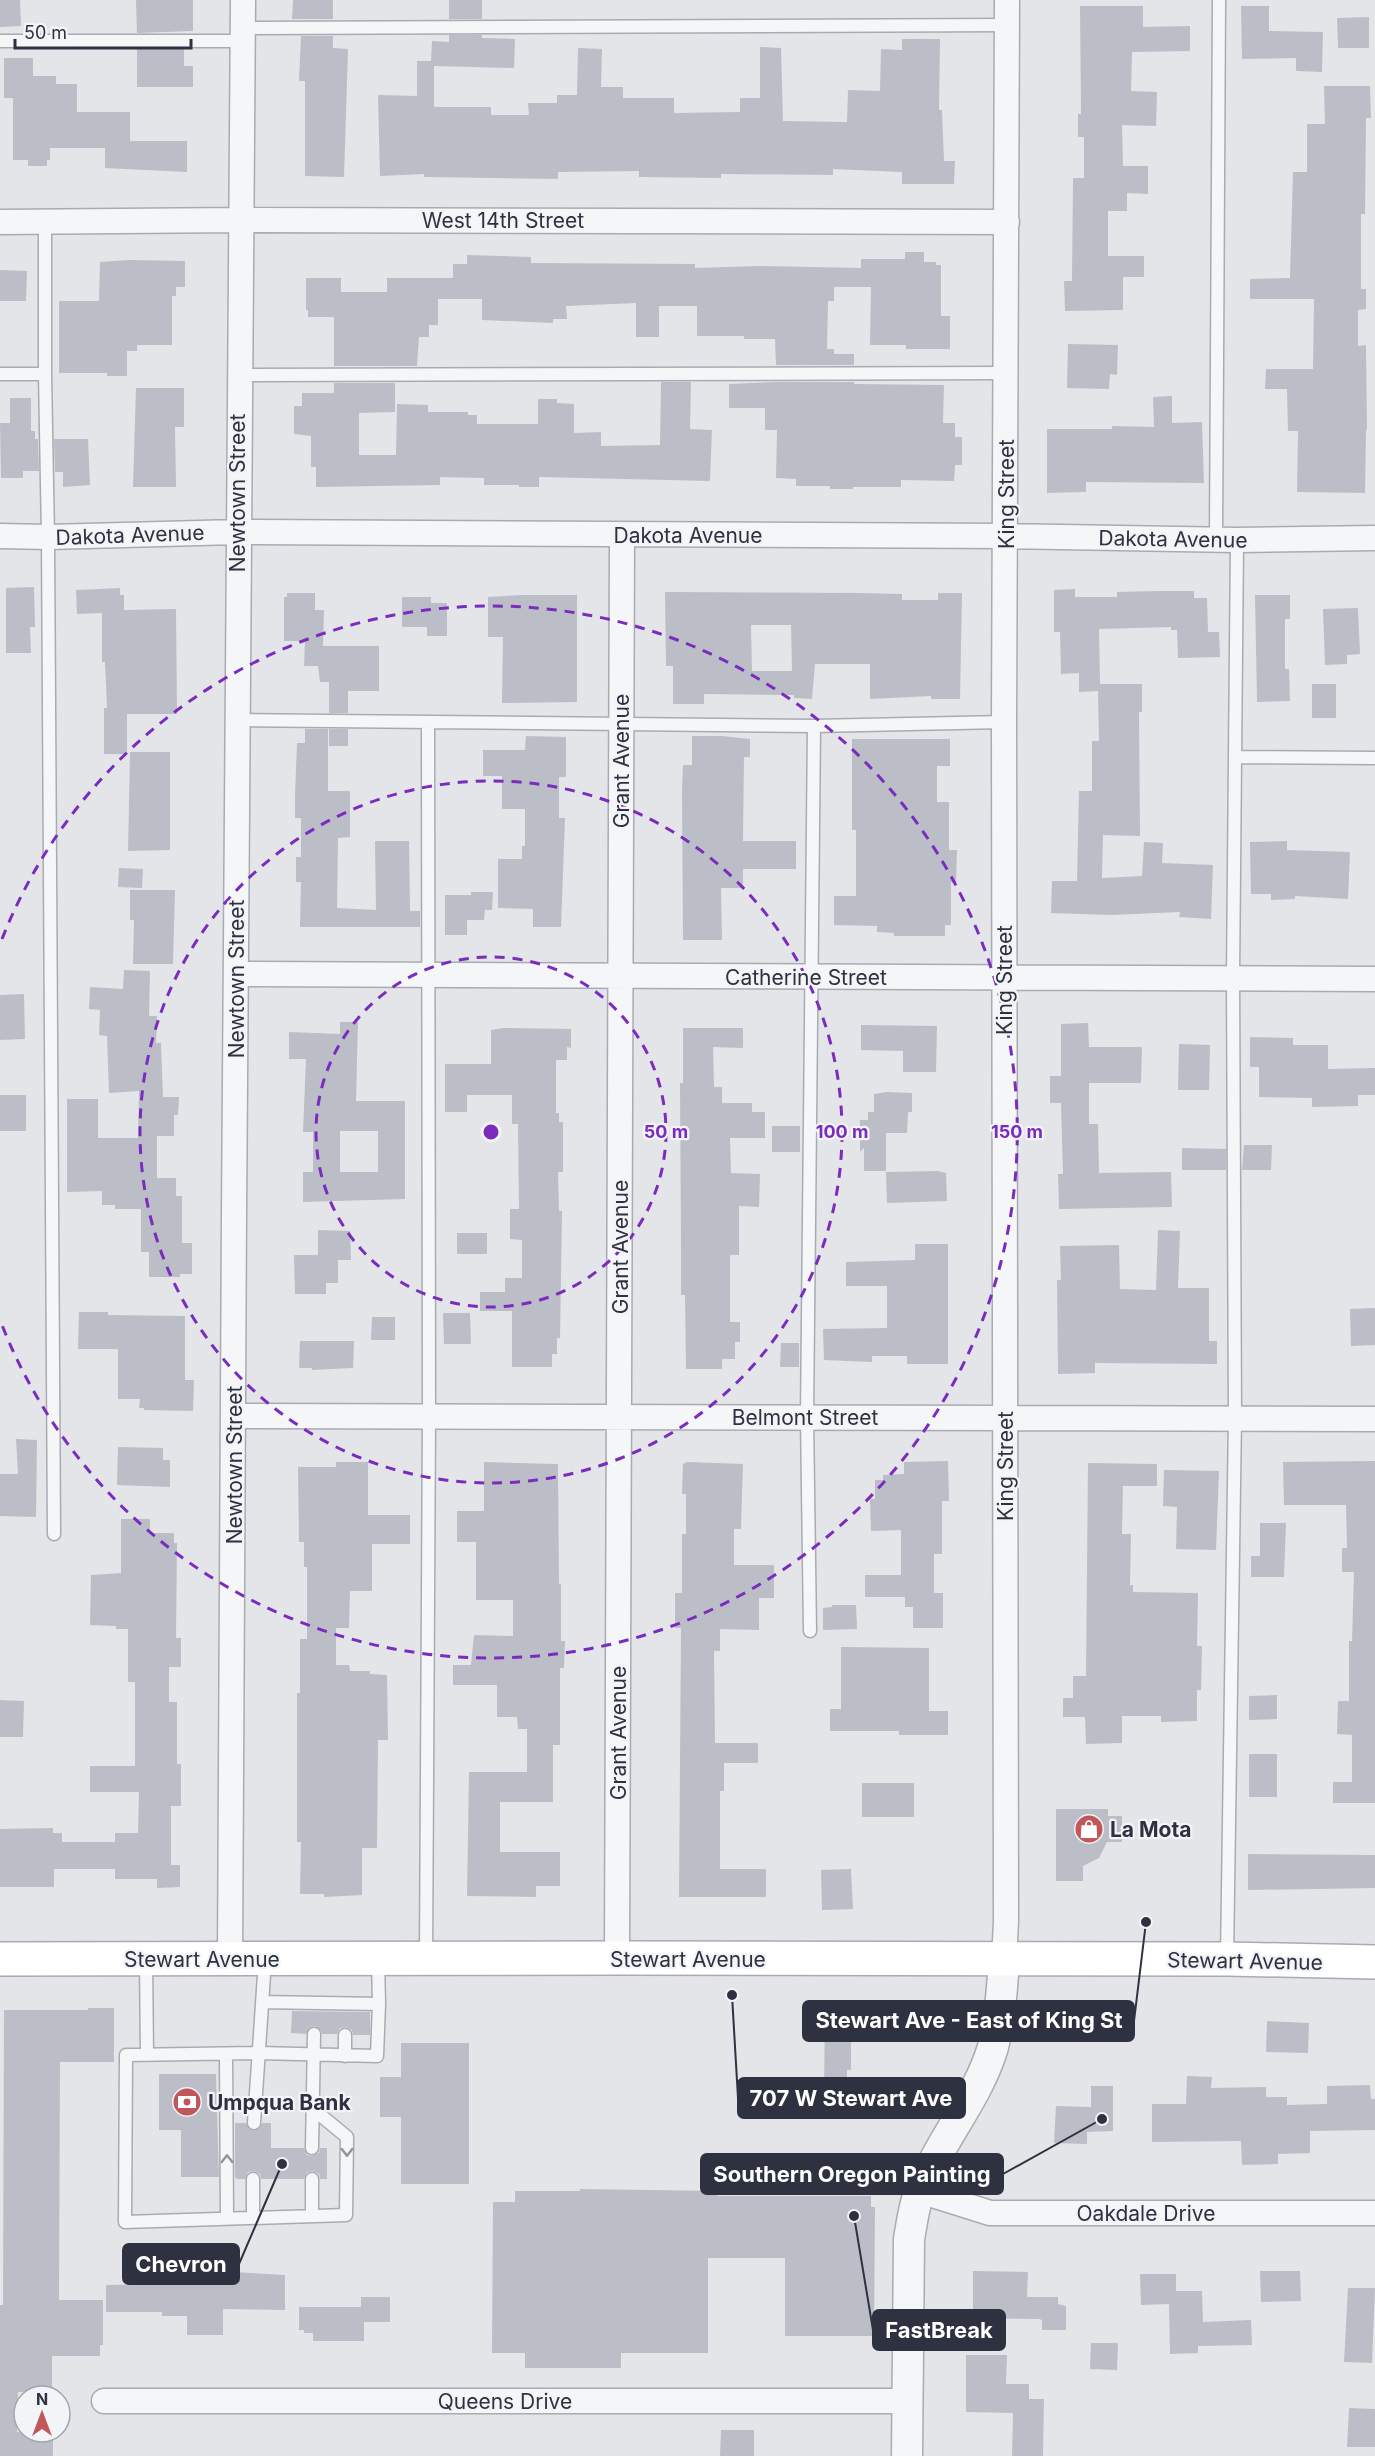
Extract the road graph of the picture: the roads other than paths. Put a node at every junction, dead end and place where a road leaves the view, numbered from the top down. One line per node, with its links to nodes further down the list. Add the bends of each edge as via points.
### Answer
1 (243, 0): 5 (street, Newtown Street)
2 (1007, 0): 4 (street, King Street)
3 (1218, 0): 21 (lane)
4 (1008, 25): 5 (lane); 10 (street, King Street)
5 (243, 35): 6 (lane); 7 (street, Newtown Street)
6 (0, 41)
7 (239, 220): 9 (street, West 14th Street); 10 (street, West 14th Street); 14 (street, Newtown Street)
8 (0, 222): 9 (street, West 14th Street)
9 (45, 222): 13 (lane)
10 (1007, 222): 11 (street, King Street)
11 (1007, 373): 14 (lane); 19 (street, King Street)
12 (0, 374): 13 (lane)
13 (45, 374): 18 (lane)
14 (237, 375): 15 (street, Newtown Street)
15 (237, 532): 16 (street, Dakota Avenue); 18 (street, Dakota Avenue); 22 (street, Newtown Street)
16 (622, 535): 19 (street, Dakota Avenue); 25 (street, Grant Avenue)
17 (0, 536): 18 (street, Dakota Avenue)
18 (48, 537): 43 (lane)
19 (1006, 537): 21 (street, Dakota Avenue); 24 (street, King Street)
20 (1375, 538): 21 (street, Dakota Avenue)
21 (1227, 539): 27 (lane)
22 (237, 720): 23 (lane); 29 (street, Newtown Street)
23 (428, 722): 25 (lane); 30 (lane)
24 (1004, 722): 26 (lane); 34 (street, King Street)
25 (621, 723): 26 (lane); 31 (street, Grant Avenue)
26 (814, 726): 33 (lane)
27 (1237, 757): 28 (lane); 32 (lane)
28 (1375, 758)
29 (237, 974): 30 (street, Catherine Street); 36 (street, Newtown Street)
30 (430, 974): 31 (street, Catherine Street); 37 (lane)
31 (620, 976): 33 (street, Catherine Street); 38 (street, Grant Avenue)
32 (1233, 977): 34 (street, Catherine Street); 35 (street, Catherine Street); 40 (lane)
33 (810, 978): 34 (street, Catherine Street); 41 (lane)
34 (1004, 978): 39 (street, King Street)
35 (1375, 979)
36 (234, 1416): 37 (street, Belmont Street); 49 (street, Newtown Street)
37 (429, 1416): 38 (street, Belmont Street); 45 (lane)
38 (620, 1416): 41 (street, Belmont Street); 46 (street, Grant Avenue)
39 (1005, 1417): 40 (street, Belmont Street); 41 (street, Belmont Street); 53 (street, King Street)
40 (1235, 1417): 42 (street, Belmont Street); 52 (lane)
41 (807, 1418): 44 (lane)
42 (1375, 1419)
43 (54, 1534)
44 (810, 1631)
45 (426, 1958): 46 (main road, Stewart Avenue); 51 (main road, Stewart Avenue)
46 (617, 1958): 53 (main road, Stewart Avenue)
47 (0, 1959): 48 (main road, Stewart Avenue)
48 (146, 1959): 49 (main road, Stewart Avenue); 62 (lane)
49 (230, 1959): 50 (main road, Stewart Avenue)
50 (265, 1959): 51 (main road, Stewart Avenue); 55 (lane)
51 (378, 1959): 56 (lane)
52 (1227, 1959): 53 (main road, Stewart Avenue); 54 (main road, Stewart Avenue)
53 (1004, 1960): 69 (street, via 993,2048)
54 (1375, 1962)
55 (262, 2002): 56 (lane, via 344,2007); 59 (lane)
56 (379, 2004): 63 (lane, via 377,2056)
57 (314, 2034): 61 (lane)
58 (345, 2035): 63 (lane)
59 (259, 2053): 60 (lane); 61 (lane); 65 (lane)
60 (226, 2054): 62 (lane); 73 (lane, one-way to 60)
61 (314, 2054): 63 (lane); 64 (lane)
62 (147, 2055): 73 (lane, via 126,2055 124,2222)
63 (345, 2056)
64 (314, 2109): 66 (lane); 71 (lane, one-way to 71, via 347,2137 346,2215)
65 (254, 2124)
66 (312, 2148)
67 (253, 2179): 72 (lane)
68 (312, 2179): 71 (lane)
69 (920, 2191): 70 (street, Oakdale Drive, via 990,2213); 75 (street, via 909,2239)
70 (1375, 2213)
71 (312, 2216): 72 (lane)
72 (253, 2217): 73 (lane)
73 (227, 2218)
74 (104, 2401): 75 (street, Queens Drive)
75 (907, 2402): 76 (street)
76 (907, 2456)

